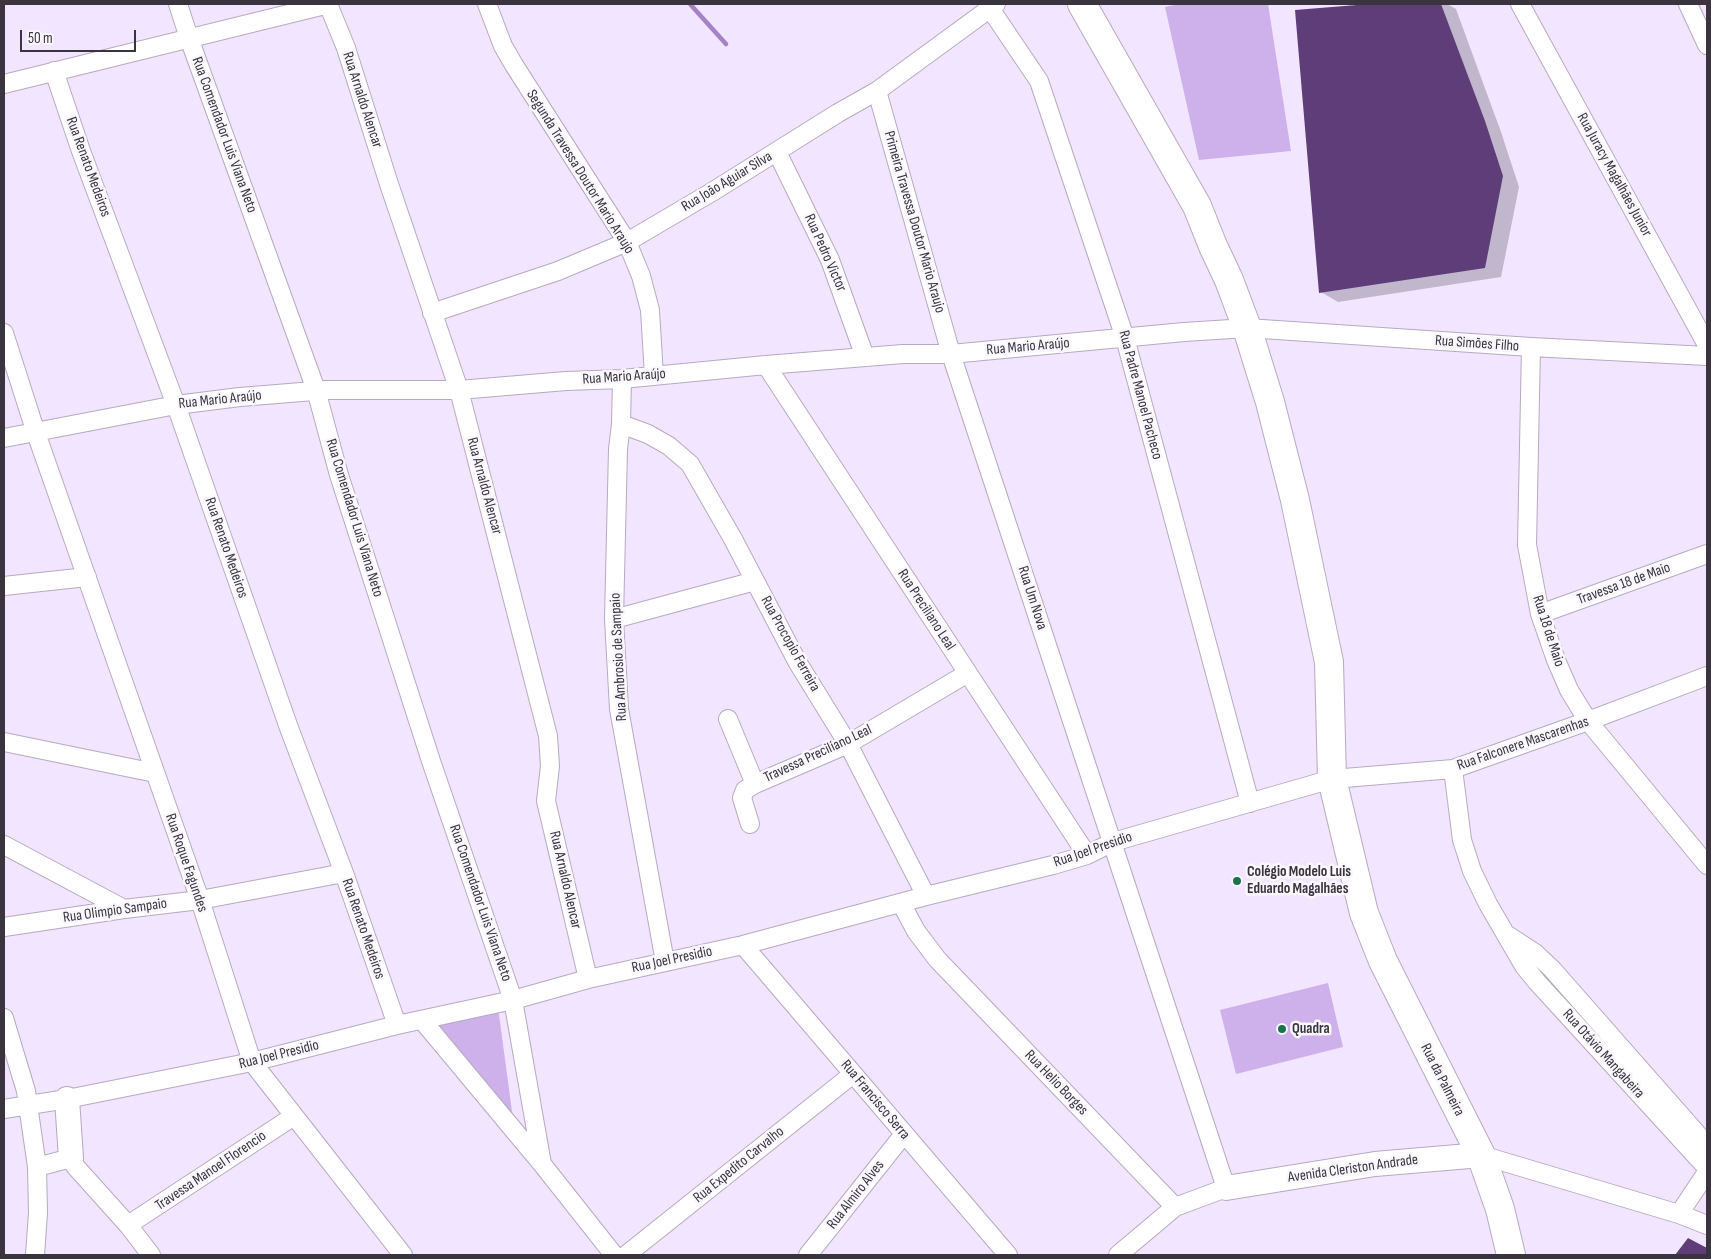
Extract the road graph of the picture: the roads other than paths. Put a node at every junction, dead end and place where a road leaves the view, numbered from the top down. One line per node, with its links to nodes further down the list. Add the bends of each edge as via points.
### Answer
1 (178, 4): 8 (street, Rua Comendador Luis Viana Neto)
2 (328, 4): 8 (street); 15 (street, Rua Arnaldo Alencar, via 346,48)
3 (487, 4): 14 (street, Segunda Travessa Doutor Mario Araujo, via 514,65)
4 (1082, 4): 16 (main road, Rua da Palmeira, via 1197,206)
5 (1520, 4): 19 (street, Rua Juracy Magalhães Junior)
6 (1688, 4): 9 (street)
7 (992, 5): 12 (street, Rua João Aguiar Silva); 18 (street, Rua Padre Manoel Pacheco, via 1039,81)
8 (189, 38): 10 (street); 27 (street, Rua Comendador Luis Viana Neto)
9 (1707, 45)
10 (54, 71): 11 (street); 29 (street, Rua Renato Medeiros)
11 (4, 84)
12 (877, 91): 13 (street, Rua João Aguiar Silva); 21 (street, Primeira Travessa Doutor Mario Araujo)
13 (777, 152): 14 (street, Rua João Aguiar Silva); 23 (street, Rua Pedro Victor, via 830,260)
14 (627, 242): 15 (street, Rua João Aguiar Silva, via 558,271); 25 (street, Segunda Travessa Doutor Mario Araujo, via 650,310)
15 (432, 313): 28 (street, Rua Arnaldo Alencar)
16 (1248, 328): 18 (street, Rua Mario Araújo); 20 (street, Rua Simões Filho); 47 (main road, Rua da Palmeira, via 1295,500 1329,662)
17 (4, 333): 31 (street, Rua Roque Fagundes)
18 (1125, 338): 21 (street, Rua Mario Araújo); 49 (street, Rua Padre Manoel Pacheco)
19 (1707, 345)
20 (1531, 348): 22 (street, Rua Simões Filho); 37 (street, Rua 18 de Maio, via 1527,545)
21 (951, 354): 23 (street, Rua Mario Araújo); 51 (street, Rua Um Nova)
22 (1707, 356)
23 (865, 357): 24 (street, Rua Mario Araújo)
24 (766, 365): 25 (street, Rua Mario Araújo); 39 (street, Rua Preciliano Leal)
25 (654, 376): 26 (street, Rua Mario Araújo)
26 (622, 379): 28 (street, Rua Mario Araújo); 30 (street, Rua Ambrosio de Sampaio)
27 (316, 390): 28 (street, Rua Mario Araújo); 29 (street, Rua Mario Araújo); 65 (street, Rua Comendador Luis Viana Neto, via 339,475 428,751)
28 (459, 390): 64 (street, Rua Arnaldo Alencar, via 548,736 550,766 546,801)
29 (176, 405): 31 (street, Rua Mario Araújo); 55 (street, Rua Renato Medeiros, via 289,728)
30 (621, 424): 35 (street, Rua Procopio Ferreira, via 669,446 690,464); 38 (street, Rua Ambrosio de Sampaio)
31 (36, 433): 32 (street, Rua Mario Araújo); 34 (street, Rua Roque Fagundes)
32 (4, 438)
33 (1707, 554): 37 (street, Travessa 18 de Maio)
34 (87, 577): 36 (street); 46 (street, Rua Roque Fagundes)
35 (755, 581): 38 (street); 44 (street, Rua Procopio Ferreira, via 798,663)
36 (4, 586)
37 (1540, 614): 42 (street, Rua 18 de Maio, via 1569,690)
38 (614, 620): 63 (street, Rua Ambrosio de Sampaio, via 619,709)
39 (968, 673): 44 (street, Travessa Preciliano Leal); 53 (street, Rua Preciliano Leal)
40 (1707, 676): 42 (street, Rua Falconere Mascarenhas)
41 (728, 719): 48 (street, Travessa Preciliano Leal)
42 (1588, 722): 45 (street, Rua Falconere Mascarenhas); 54 (street, Rua 18 de Maio)
43 (4, 742): 46 (street)
44 (848, 744): 48 (street, Travessa Preciliano Leal); 56 (street, Rua Procopio Ferreira)
45 (1453, 770): 47 (street, Rua Falconere Mascarenhas); 61 (street, Rua Otávio Mangabeira, via 1462,840 1472,871)
46 (155, 774): 57 (street, Rua Roque Fagundes)
47 (1332, 778): 49 (street, Rua Joel Presidio); 79 (main road, Rua da Palmeira, via 1370,932)
48 (755, 784): 50 (street, via 745,790 742,798)
49 (1250, 803): 51 (street, Rua Joel Presidio)
50 (750, 824)
51 (1113, 842): 53 (street, Rua Joel Presidio); 84 (street, Rua Um Nova)
52 (4, 845): 59 (street)
53 (1087, 855): 56 (street, Rua Joel Presidio)
54 (1707, 865)
55 (344, 873): 57 (street, Rua Olimpio Sampaio); 68 (street, Rua Renato Medeiros)
56 (926, 896): 58 (street, Rua Joel Presidio)
57 (200, 900): 59 (street, Rua Olimpio Sampaio); 69 (street, Rua Roque Fagundes)
58 (901, 903): 62 (street, Rua Joel Presidio); 85 (street, Rua Helio Borges, via 916,931 937,959)
59 (124, 909): 60 (street, Rua Olimpio Sampaio)
60 (4, 927)
61 (1506, 934): 70 (street, Rua Otávio Mangabeira, via 1552,969); 72 (street, Rua Otávio Mangabeira, via 1537,982)
62 (743, 945): 63 (street, Rua Joel Presidio); 71 (street, Rua Francisco Serra)
63 (665, 962): 64 (street, Rua Joel Presidio)
64 (588, 979): 65 (street, Rua Joel Presidio)
65 (513, 1000): 67 (street, Rua Joel Presidio); 81 (street, Rua Comendador Luis Viana Neto)
66 (4, 1018): 74 (street, via 23,1076)
67 (422, 1020): 68 (street, Rua Joel Presidio); 81 (street)
68 (397, 1025): 69 (street, Rua Joel Presidio)
69 (252, 1062): 73 (street, Rua Joel Presidio); 76 (street, Rua Roque Fagundes)
70 (1637, 1065): 72 (street); 78 (street, Rua Otávio Mangabeira)
71 (853, 1074): 77 (street, Rua Francisco Serra); 94 (street, Rua Expedito Carvalho)
72 (1624, 1077): 83 (street, Rua Otávio Mangabeira)
73 (67, 1099): 74 (street, Rua Joel Presidio); 80 (street)
74 (28, 1105): 75 (street, Rua Joel Presidio); 82 (street)
75 (4, 1109)
76 (294, 1116): 88 (street, Travessa Manoel Florencio); 92 (street, Rua Roque Fagundes)
77 (904, 1134): 89 (street, Rua Almiro Alves); 95 (street, Rua Francisco Serra)
78 (1707, 1145)
79 (1480, 1156): 84 (street, Avenida Cleriston Andrade, via 1375,1164); 86 (street); 97 (main road, Rua da Palmeira, via 1500,1209)
80 (71, 1158): 82 (street); 88 (street)
81 (542, 1164): 93 (street)
82 (37, 1167): 90 (street)
83 (1707, 1170): 86 (street)
84 (1226, 1188): 85 (street)
85 (1176, 1207): 96 (street)
86 (1679, 1214): 87 (street)
87 (1707, 1225)
88 (128, 1226): 91 (street)
89 (814, 1253)
90 (35, 1255)
91 (151, 1255)
92 (403, 1255)
93 (614, 1255)
94 (626, 1255)
95 (1008, 1255)
96 (1118, 1255)
97 (1511, 1255)

